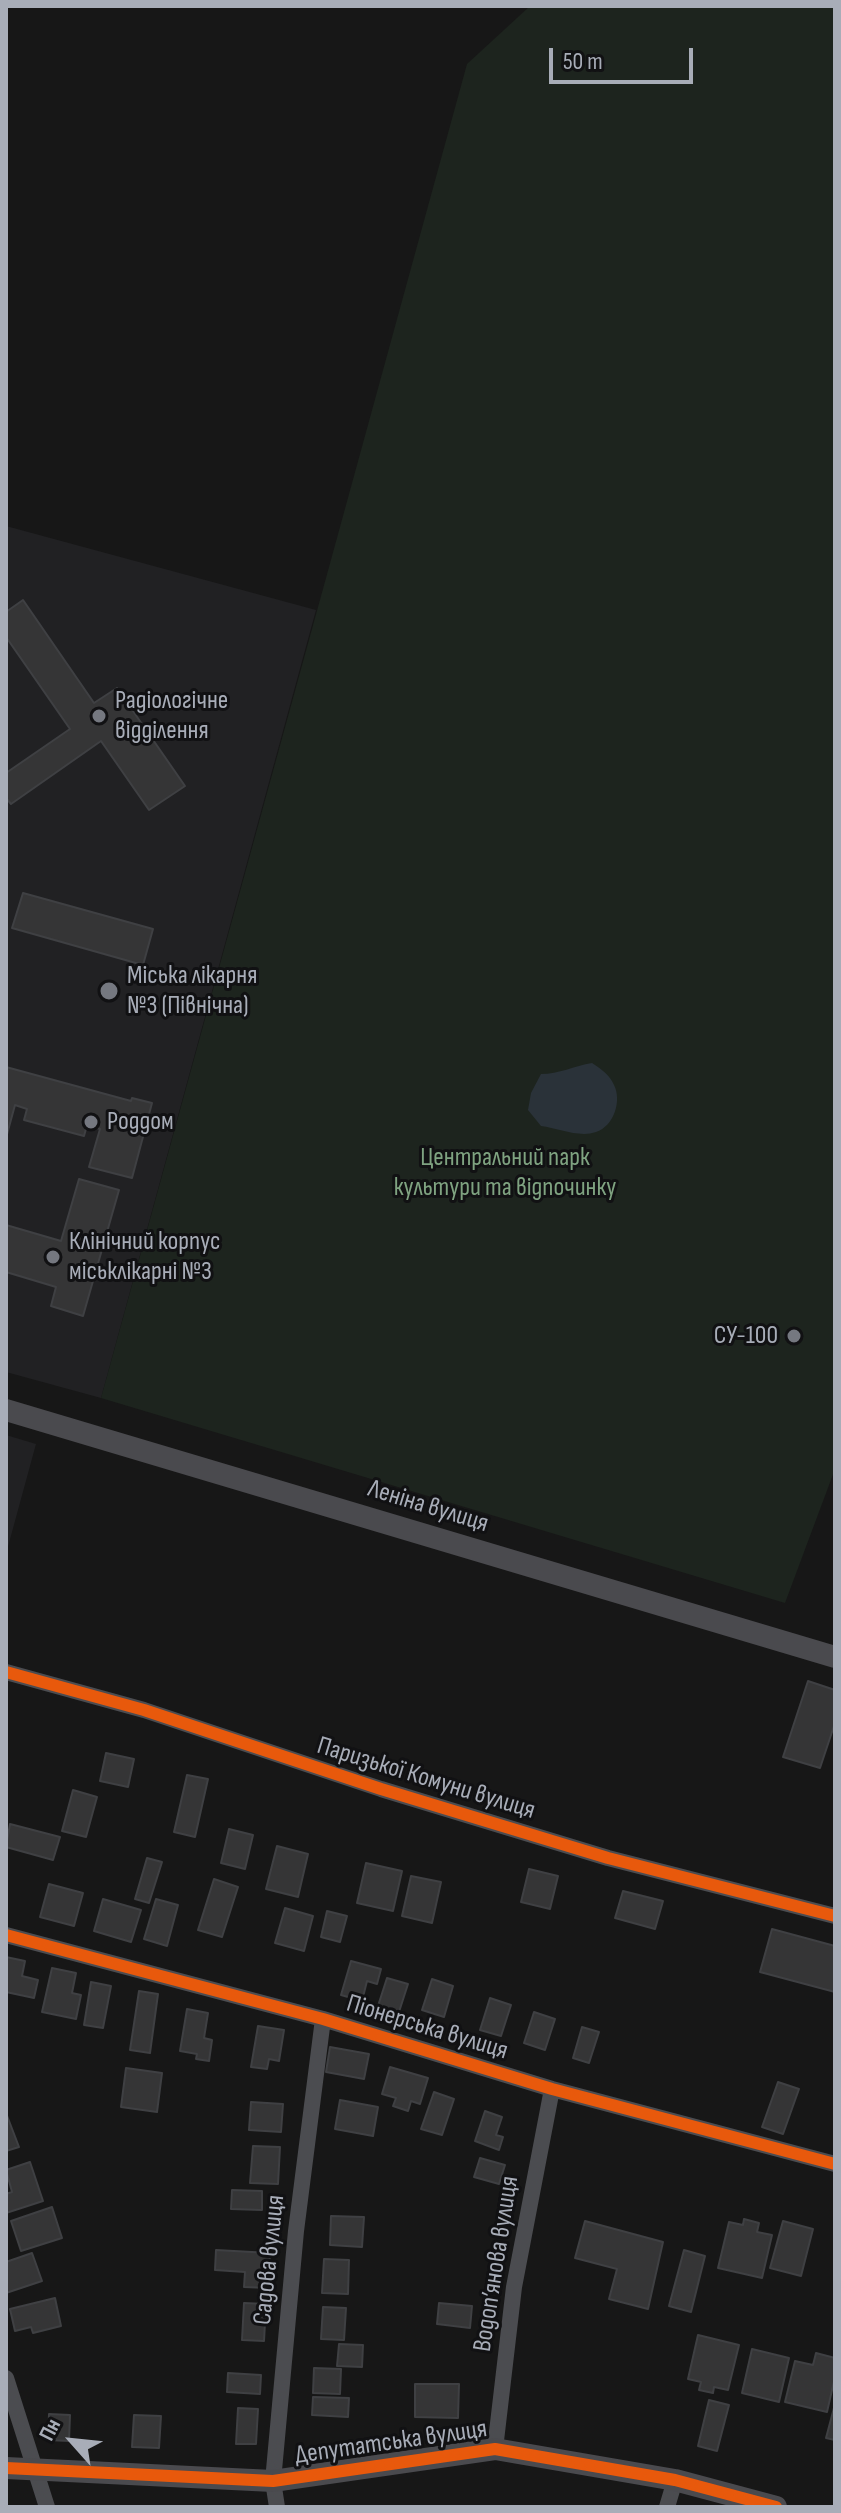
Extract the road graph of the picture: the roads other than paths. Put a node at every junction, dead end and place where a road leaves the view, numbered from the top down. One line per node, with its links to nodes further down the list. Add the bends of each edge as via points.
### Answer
1 (6, 1410): 2 (main road, Леніна вулиця)
2 (835, 1657)
3 (6, 1672): 4 (street, Паризької Комуни вулиця, via 144,1710 608,1858)
4 (835, 1916)
5 (6, 1935): 6 (street, Піонерська вулиця)
6 (323, 2019): 7 (street, Піонерська вулиця); 14 (street, Садова вулиця, via 296,2231)
7 (552, 2089): 8 (street, Піонерська вулиця); 10 (street, Водоп’янова вулиця, via 514,2287)
8 (835, 2164)
9 (6, 2378): 12 (street)
10 (495, 2449): 13 (main road, Депутатська вулиця); 14 (main road, Депутатська вулиця)
11 (6, 2468): 12 (main road, Депутатська вулиця)
12 (35, 2470): 14 (main road, Депутатська вулиця); 15 (street)
13 (675, 2480): 17 (street); 18 (main road, Депутатська вулиця)
14 (273, 2481): 16 (street, Садова вулиця)
15 (47, 2507)
16 (277, 2507)
17 (667, 2507)
18 (776, 2507)

